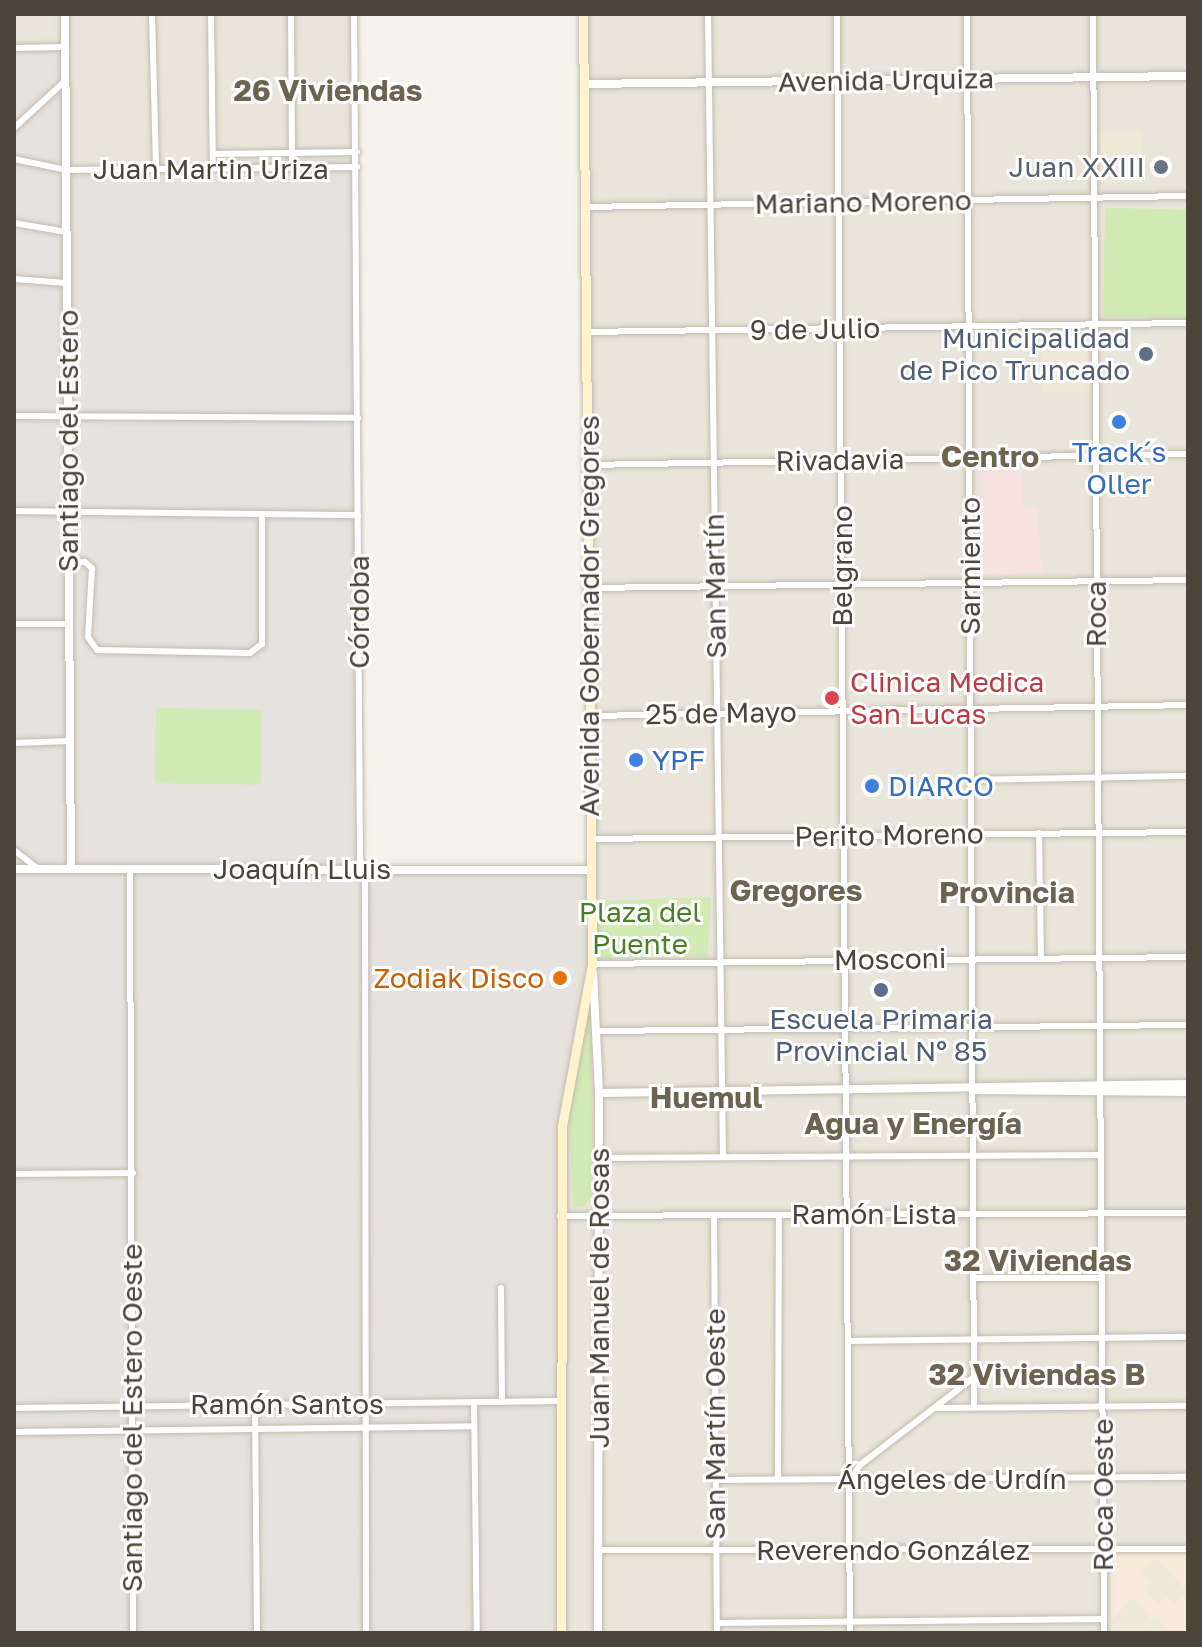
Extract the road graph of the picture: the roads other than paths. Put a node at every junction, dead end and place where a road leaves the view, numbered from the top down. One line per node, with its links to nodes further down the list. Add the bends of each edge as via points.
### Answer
1 (65, 14): 11 (street, Santiago del Estero)
2 (152, 14): 26 (street)
3 (211, 14): 23 (street)
4 (291, 14): 21 (street)
5 (354, 14): 22 (street, Córdoba)
6 (583, 14): 19 (main road, Avenida Gobernador Gregores)
7 (708, 14): 18 (street, San Martín)
8 (837, 14): 16 (street, Belgrano)
9 (967, 14): 15 (street, Sarmiento)
10 (1093, 14): 14 (street, Roca)
11 (65, 47): 12 (street); 17 (street, Santiago del Estero)
12 (14, 48)
13 (1188, 76): 14 (street, Avenida Urquiza)
14 (1093, 77): 15 (street, Avenida Urquiza); 31 (street, Roca)
15 (967, 79): 16 (street, Avenida Urquiza); 32 (street, Sarmiento)
16 (838, 80): 18 (street, Avenida Urquiza); 33 (street, Belgrano)
17 (65, 81): 20 (street); 29 (street, Santiago del Estero)
18 (709, 82): 19 (street, Avenida Urquiza); 34 (street, San Martín)
19 (584, 84): 35 (main road, Avenida Gobernador Gregores)
20 (16, 123)
21 (292, 152): 22 (street); 23 (street); 28 (street)
22 (357, 152): 25 (street, Córdoba)
23 (213, 154): 27 (street)
24 (14, 159): 29 (street, Juan Martin Uriza)
25 (357, 167): 28 (street, Juan Martin Uriza); 48 (street, Córdoba)
26 (156, 168): 27 (street, Juan Martin Uriza); 29 (street, Juan Martin Uriza)
27 (213, 168): 28 (street, Juan Martin Uriza)
28 (292, 168)
29 (66, 170): 37 (street, Santiago del Estero)
30 (1188, 196): 31 (street, Mariano Moreno)
31 (1093, 198): 32 (street, Mariano Moreno); 41 (street, Roca)
32 (968, 200): 33 (street, Mariano Moreno); 42 (street, Sarmiento)
33 (839, 203): 34 (street, Mariano Moreno); 43 (street, Belgrano)
34 (710, 205): 35 (street, Mariano Moreno); 44 (street, San Martín)
35 (585, 207): 45 (main road, Avenida Gobernador Gregores)
36 (14, 223): 37 (street)
37 (66, 232): 39 (street, Santiago del Estero)
38 (14, 279): 39 (street)
39 (67, 283): 47 (street, Santiago del Estero)
40 (1188, 323): 41 (street, 9 de Julio)
41 (1094, 324): 42 (street, 9 de Julio); 50 (street, Roca)
42 (968, 326): 43 (street, 9 de Julio); 51 (street, Sarmiento)
43 (840, 328): 44 (street, 9 de Julio); 52 (street, Belgrano)
44 (712, 330): 45 (street, 9 de Julio); 53 (street, San Martín)
45 (586, 332): 54 (main road, Avenida Gobernador Gregores)
46 (14, 416): 47 (street)
47 (68, 416): 48 (street); 56 (street, Santiago del Estero)
48 (358, 418): 58 (street, Córdoba)
49 (1188, 454): 50 (street, Rivadavia)
50 (1094, 456): 51 (street, Rivadavia); 60 (street, Roca)
51 (969, 458): 52 (street, Rivadavia); 62 (street, Sarmiento)
52 (841, 460): 53 (street, Rivadavia); 63 (street, Belgrano)
53 (714, 463): 54 (street, Rivadavia); 64 (street, San Martín)
54 (587, 465): 65 (main road, Avenida Gobernador Gregores)
55 (14, 511): 56 (street)
56 (69, 511): 57 (street); 59 (street, Santiago del Estero)
57 (262, 514): 58 (street); 59 (street, via 262,644 250,653 97,650 88,637 92,568 85,562)
58 (358, 515): 91 (street, Córdoba)
59 (69, 563): 67 (street, Santiago del Estero)
60 (1096, 580): 61 (street); 62 (street); 69 (street, Roca)
61 (1188, 580)
62 (970, 581): 63 (street); 70 (street, Sarmiento)
63 (842, 584): 64 (street); 71 (street, Belgrano)
64 (715, 586): 65 (street); 72 (street, San Martín)
65 (588, 588): 73 (main road, Avenida Gobernador Gregores)
66 (14, 624): 67 (street)
67 (69, 624): 74 (street, Santiago del Estero)
68 (1188, 705): 69 (street, 25 de Mayo)
69 (1097, 706): 70 (street, 25 de Mayo); 77 (street, Roca)
70 (970, 707): 71 (street, 25 de Mayo); 78 (street, Sarmiento)
71 (843, 710): 72 (street, 25 de Mayo); 83 (street, Belgrano)
72 (717, 713): 73 (street, 25 de Mayo); 84 (street, San Martín)
73 (590, 716): 85 (main road, Avenida Gobernador Gregores)
74 (70, 741): 75 (street); 89 (street, Santiago del Estero)
75 (14, 743)
76 (1188, 776): 77 (street)
77 (1096, 778): 78 (street); 81 (street, Roca)
78 (971, 780): 82 (street, Sarmiento)
79 (1188, 832): 81 (street, Perito Moreno)
80 (1039, 833): 81 (street, Perito Moreno); 82 (street, Perito Moreno); 95 (street)
81 (1096, 833): 96 (street, Roca)
82 (971, 834): 83 (street, Perito Moreno); 94 (street, Sarmiento)
83 (844, 836): 84 (street, Perito Moreno); 97 (street, Belgrano)
84 (719, 838): 85 (street, Perito Moreno); 98 (street, San Martín)
85 (591, 839): 92 (main road, Avenida Gobernador Gregores)
86 (14, 850): 88 (street)
87 (14, 869): 88 (street, Joaquín Lluis)
88 (38, 869): 89 (street, Joaquín Lluis)
89 (71, 869): 90 (street, Joaquín Lluis)
90 (130, 869): 91 (street, Joaquín Lluis); 118 (street)
91 (363, 869): 92 (street, Joaquín Lluis); 140 (street, Córdoba)
92 (591, 870): 99 (main road, Avenida Gobernador Gregores)
93 (1188, 957): 96 (street, Mosconi)
94 (972, 958): 95 (street, Mosconi); 97 (street, Mosconi); 102 (street, Sarmiento)
95 (1041, 958): 96 (street, Mosconi)
96 (1097, 958): 100 (street, Roca)
97 (843, 960): 98 (street, Mosconi); 104 (street, Belgrano)
98 (720, 961): 99 (street, Mosconi); 103 (street, San Martín)
99 (592, 964): 105 (street, Juan Manuel de Rosas); 126 (main road, Avenida Gobernador Gregores, via 566,1094)
100 (1098, 1025): 101 (street); 102 (street); 109 (street, Roca)
101 (1188, 1025)
102 (972, 1026): 104 (street); 108 (street, Sarmiento)
103 (721, 1028): 104 (street); 105 (street); 110 (street, San Martín)
104 (844, 1028): 107 (street, Belgrano)
105 (597, 1031): 112 (street, Juan Manuel de Rosas)
106 (1188, 1084): 109 (street)
107 (845, 1090): 108 (street); 110 (street); 114 (street, Belgrano)
108 (972, 1090): 109 (street); 115 (street, Sarmiento)
109 (1098, 1090): 111 (street); 113 (street, Roca)
110 (722, 1092): 112 (street); 116 (street, San Martín)
111 (1188, 1092)
112 (599, 1093): 117 (street, Juan Manuel de Rosas)
113 (1099, 1155): 115 (street); 122 (street, Roca)
114 (846, 1156): 115 (street); 116 (street); 125 (street, Belgrano)
115 (973, 1156): 121 (street, Sarmiento)
116 (723, 1157): 117 (street)
117 (599, 1158): 127 (street, Juan Manuel de Rosas)
118 (133, 1173): 119 (street); 141 (street, Santiago del Estero Oeste)
119 (14, 1174)
120 (1188, 1213): 122 (street, Ramón Lista)
121 (973, 1214): 122 (street, Ramón Lista); 125 (street, Ramón Lista); 128 (street, Sarmiento)
122 (1099, 1214): 129 (street, Roca Oeste)
123 (714, 1215): 124 (street, Ramón Lista); 127 (street, Ramón Lista); 155 (street, San Martín Oeste)
124 (779, 1215): 125 (street, Ramón Lista); 154 (street)
125 (847, 1215): 134 (street, Belgrano)
126 (560, 1216): 127 (street, Ramón Lista); 136 (main road, Avenida Gobernador Gregores)
127 (600, 1216): 159 (street, Juan Manuel de Rosas)
128 (973, 1278): 129 (street); 132 (street, Sarmiento)
129 (1100, 1278): 133 (street, Roca Oeste)
130 (501, 1288): 138 (street)
131 (1188, 1337): 133 (street)
132 (973, 1338): 133 (street); 134 (street); 135 (street, Sarmiento)
133 (1101, 1338): 142 (street, Roca Oeste)
134 (848, 1341): 156 (street, Belgrano)
135 (973, 1378): 144 (street, Sarmiento); 146 (street)
136 (561, 1401): 138 (street, Ramón Santos); 169 (main road, Avenida Gobernador Gregores)
137 (474, 1402): 138 (street, Ramón Santos); 140 (street, Ramón Santos); 148 (street)
138 (502, 1402)
139 (255, 1404): 140 (street, Ramón Santos); 141 (street, Ramón Santos); 149 (street)
140 (367, 1404): 147 (street, Córdoba)
141 (131, 1405): 145 (street, Ramón Santos); 150 (street, Santiago del Estero Oeste)
142 (1103, 1406): 143 (street); 144 (street); 153 (street, Roca Oeste)
143 (1188, 1406)
144 (974, 1407): 146 (street)
145 (14, 1408)
146 (936, 1408): 156 (street, via 860,1465)
147 (367, 1426): 148 (street, Ramón Santos); 149 (street, Ramón Santos); 167 (street, Córdoba)
148 (474, 1426): 168 (street)
149 (256, 1427): 150 (street, Ramón Santos); 166 (street)
150 (131, 1431): 151 (street, Ramón Santos); 165 (street, Santiago del Estero Oeste)
151 (14, 1432)
152 (1188, 1477): 153 (street, Ángeles de Urdín)
153 (1103, 1478): 156 (street, Ángeles de Urdín); 157 (street, Roca Oeste)
154 (778, 1479): 155 (street, Ángeles de Urdín); 156 (street, Ángeles de Urdín)
155 (716, 1480): 160 (street, San Martín Oeste)
156 (849, 1480): 161 (street, Belgrano)
157 (1104, 1549): 158 (street, Reverendo González); 161 (street, Reverendo González); 162 (street, Roca Oeste)
158 (1188, 1549)
159 (597, 1550): 160 (street, Reverendo González); 170 (street, Juan Manuel de Rosas)
160 (716, 1550): 161 (street, Reverendo González); 164 (street, San Martín Oeste)
161 (849, 1550): 163 (street, Belgrano)
162 (1104, 1619): 163 (street); 173 (street, Roca Oeste)
163 (850, 1621): 164 (street); 172 (street, Belgrano)
164 (717, 1623): 171 (street, San Martín Oeste)
165 (133, 1633)
166 (257, 1633)
167 (366, 1633)
168 (477, 1633)
169 (561, 1633)
170 (598, 1633)
171 (717, 1633)
172 (850, 1633)
173 (1104, 1633)

